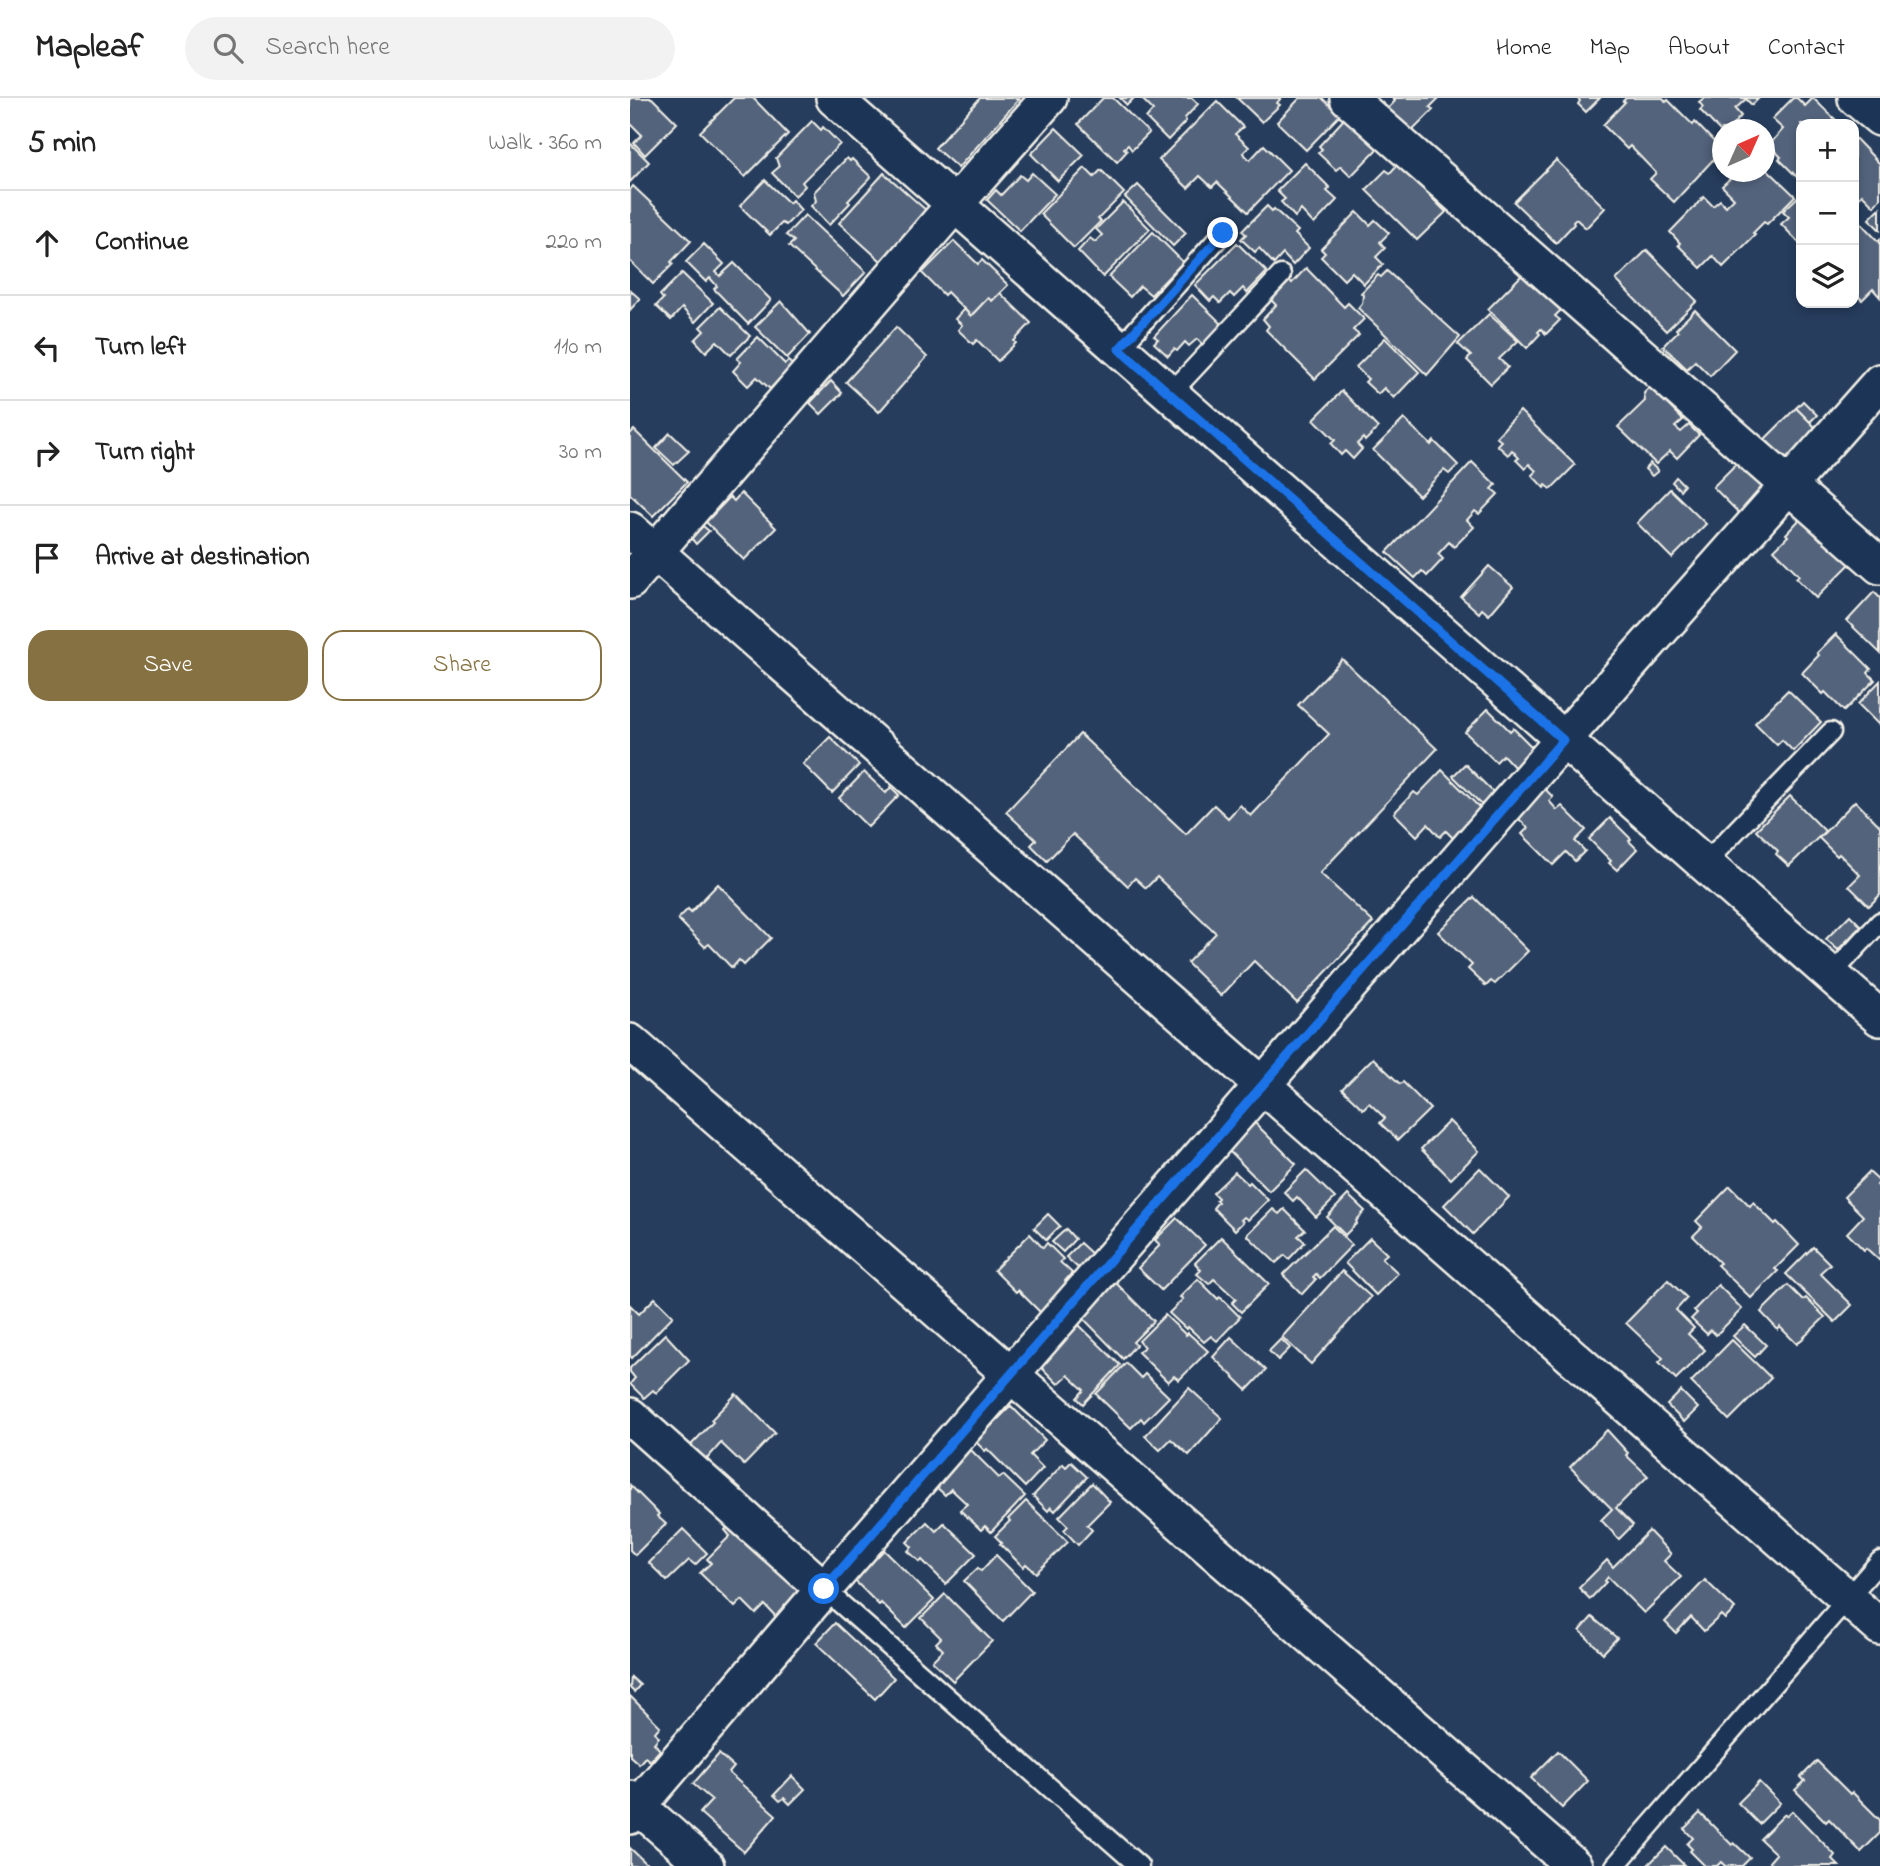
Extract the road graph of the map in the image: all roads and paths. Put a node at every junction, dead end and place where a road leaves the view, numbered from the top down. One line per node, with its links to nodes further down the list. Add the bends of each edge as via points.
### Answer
1 (834, 98): 6 (street)
2 (1049, 98): 6 (street)
3 (1348, 98): 12 (street)
4 (1856, 98): 5 (street)
5 (1880, 118)
6 (955, 204): 9 (street); 13 (street)
7 (1223, 233): 9 (lane)
8 (1281, 275): 11 (lane)
9 (1119, 349): 11 (street)
10 (1880, 382): 12 (street)
11 (1170, 394): 17 (street)
12 (1788, 485): 14 (street); 17 (street)
13 (642, 541): 15 (street); 23 (street)
14 (1880, 566)
15 (630, 581)
16 (1831, 732): 18 (lane)
17 (1563, 740): 18 (street); 23 (street)
18 (1704, 864): 20 (street)
19 (1880, 922): 20 (lane)
20 (1831, 975): 21 (street)
21 (1880, 1018)
22 (630, 1042): 24 (street)
23 (1264, 1085): 24 (street); 28 (street)
24 (1012, 1374): 27 (street); 33 (street)
25 (630, 1416): 27 (street)
26 (1880, 1561): 28 (lane)
27 (824, 1589): 30 (street); 32 (lane)
28 (1847, 1598): 29 (street); 34 (lane)
29 (1880, 1627)
30 (633, 1807): 31 (street)
31 (706, 1866)
32 (1139, 1866)
33 (1574, 1866)
34 (1615, 1866)

